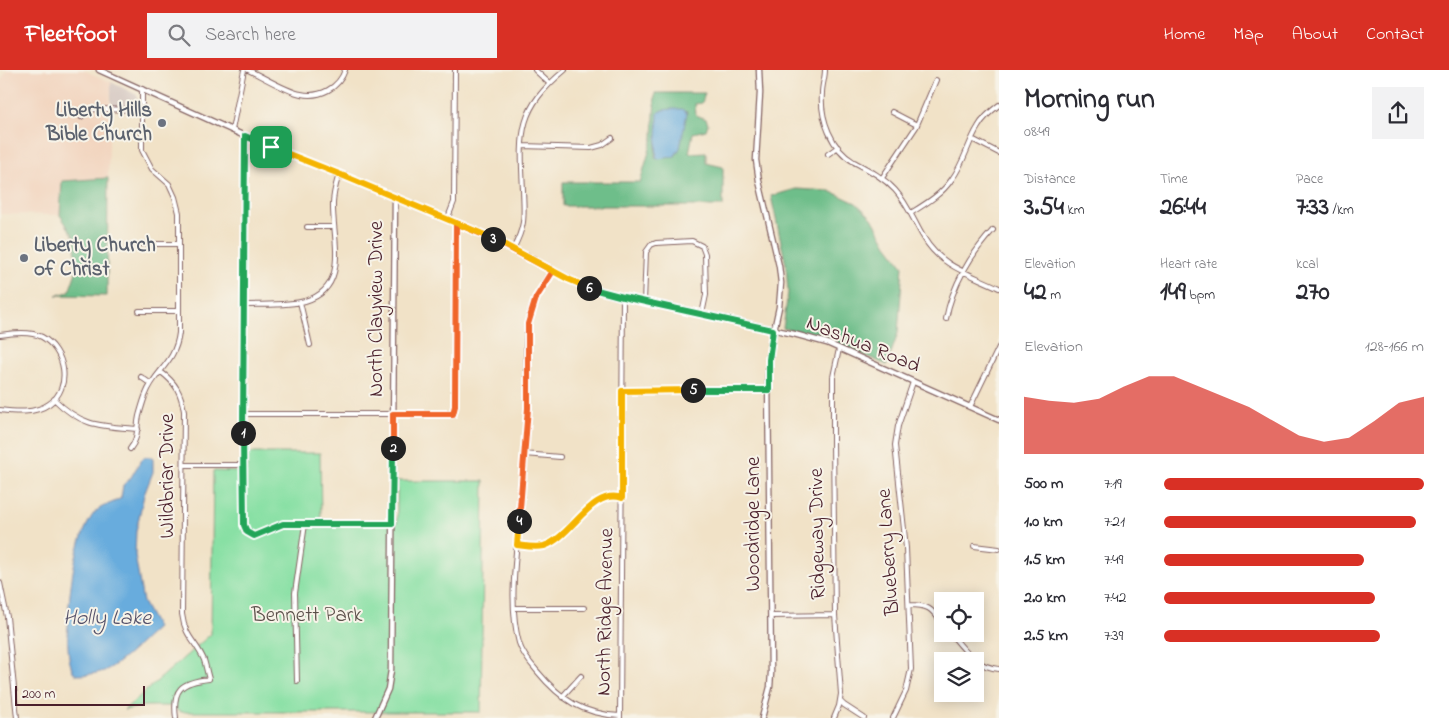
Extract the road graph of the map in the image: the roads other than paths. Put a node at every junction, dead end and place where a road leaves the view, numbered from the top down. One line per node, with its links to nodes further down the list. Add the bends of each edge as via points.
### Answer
1 (99, 70): 11 (street, Nashua Road)
2 (246, 70): 3 (street, via 289,90 306,94 326,92 338,82); 17 (street)
3 (345, 70)
4 (455, 70): 29 (street, via 454,202)
5 (535, 70): 10 (street)
6 (565, 70): 10 (street)
7 (759, 70): 48 (street, via 756,160 781,282)
8 (825, 70): 22 (street, via 822,109 828,132)
9 (936, 80): 16 (street)
10 (549, 83): 21 (street, via 527,115)
11 (142, 89): 13 (street); 17 (street, Nashua Road)
12 (999, 104): 20 (street, via 982,121)
13 (142, 110): 15 (street, via 94,109); 35 (street, via 142,150 148,164 169,184 175,197 179,213)
14 (892, 112): 16 (street)
15 (82, 117)
16 (917, 125): 26 (street)
17 (232, 130): 18 (street, Nashua Road)
18 (245, 136): 25 (street, Nashua Road); 43 (street)
19 (612, 138): 21 (street, via 591,148)
20 (972, 139): 23 (street); 28 (street, via 945,188)
21 (522, 146): 36 (street, via 524,224)
22 (838, 147): 24 (street); 26 (street, via 853,162)
23 (999, 153)
24 (828, 154)
25 (339, 174): 27 (street, Nashua Road); 32 (street, via 332,202)
26 (882, 178): 28 (street, via 896,190)
27 (395, 198): 29 (street, Nashua Road); 63 (street, North Clayview Drive)
28 (911, 213): 38 (street, via 934,252)
29 (447, 220): 30 (street, Nashua Road)
30 (456, 223): 36 (street, Nashua Road); 63 (street, via 453,414)
31 (307, 227): 32 (street)
32 (334, 227): 41 (street, via 337,256 331,279 321,293)
33 (993, 230): 38 (street)
34 (142, 244): 35 (street)
35 (179, 244): 45 (street)
36 (513, 249): 37 (street, Nashua Road)
37 (553, 271): 40 (street, Nashua Road, via 584,286); 67 (street, via 536,298 528,324 528,408)
38 (964, 272): 39 (street); 47 (street, via 954,291)
39 (999, 288)
40 (623, 297): 42 (street, Nashua Road); 58 (street, North Ridge Avenue)
41 (300, 302): 43 (street); 50 (street)
42 (644, 302): 46 (street, Nashua Road); 46 (street, via 646,252 649,247 656,243 695,241 705,254 706,295)
43 (244, 305): 62 (street)
44 (140, 311): 45 (street)
45 (179, 311): 53 (street, via 177,345)
46 (702, 314): 48 (street, Nashua Road)
47 (946, 319)
48 (773, 330): 52 (street, Nashua Road, via 808,337); 57 (street, Woodridge Lane)
49 (0, 335): 59 (street, via 34,334 56,348 64,378)
50 (310, 345)
51 (999, 347): 60 (street)
52 (839, 349): 55 (street, Nashua Road); 82 (street, Ridgeway Drive, via 833,377)
53 (161, 372): 56 (street); 69 (street, Wildbriar Drive, via 171,379 182,400)
54 (141, 377): 56 (street)
55 (913, 382): 60 (street, Nashua Road); 78 (street, Blueberry Lane, via 895,445 906,548)
56 (151, 384): 65 (street)
57 (769, 390): 58 (street); 83 (street, Woodridge Lane)
58 (622, 391): 71 (street, North Ridge Avenue)
59 (54, 399): 61 (street, via 34,410); 65 (street, via 77,419 95,425)
60 (970, 407): 64 (street, Nashua Road)
61 (0, 410)
62 (243, 414): 63 (street); 70 (street)
63 (393, 414): 73 (street, North Clayview Drive)
64 (999, 420)
65 (138, 429): 66 (street, via 136,442)
66 (130, 449)
67 (524, 454): 68 (street); 74 (street)
68 (560, 457)
69 (184, 464): 70 (street); 92 (street, Wildbriar Drive, via 182,614 186,633 203,659 209,679 190,681 181,688 175,700)
70 (243, 465): 72 (street, via 243,517 247,532 254,536 283,524)
71 (622, 498): 74 (street, via 611,496 599,500 546,545); 90 (street, North Ridge Avenue)
72 (305, 524): 73 (street); 87 (street, via 295,593)
73 (392, 524): 93 (street, North Clayview Drive, via 391,670 388,689)
74 (517, 545): 79 (street)
75 (974, 546): 76 (street)
76 (999, 549)
77 (0, 583): 91 (street)
78 (908, 605): 81 (street, via 922,605); 97 (street, Blueberry Lane, via 911,669 904,696)
79 (514, 608): 80 (street); 88 (street, via 519,644 529,662)
80 (584, 608)
81 (934, 613)
82 (835, 615): 83 (street); 89 (street, Ridgeway Drive)
83 (771, 616): 94 (street, Woodridge Lane, via 771,680)
84 (959, 642): 85 (street, via 974,660)
85 (999, 669)
86 (581, 676): 88 (street)
87 (297, 681)
88 (562, 697): 90 (street, via 581,709)
89 (840, 701): 95 (street, Ridgeway Drive); 96 (street)
90 (620, 717)
91 (17, 718)
92 (176, 718)
93 (375, 718)
94 (762, 718)
95 (834, 718)
96 (864, 718)
97 (893, 718)

